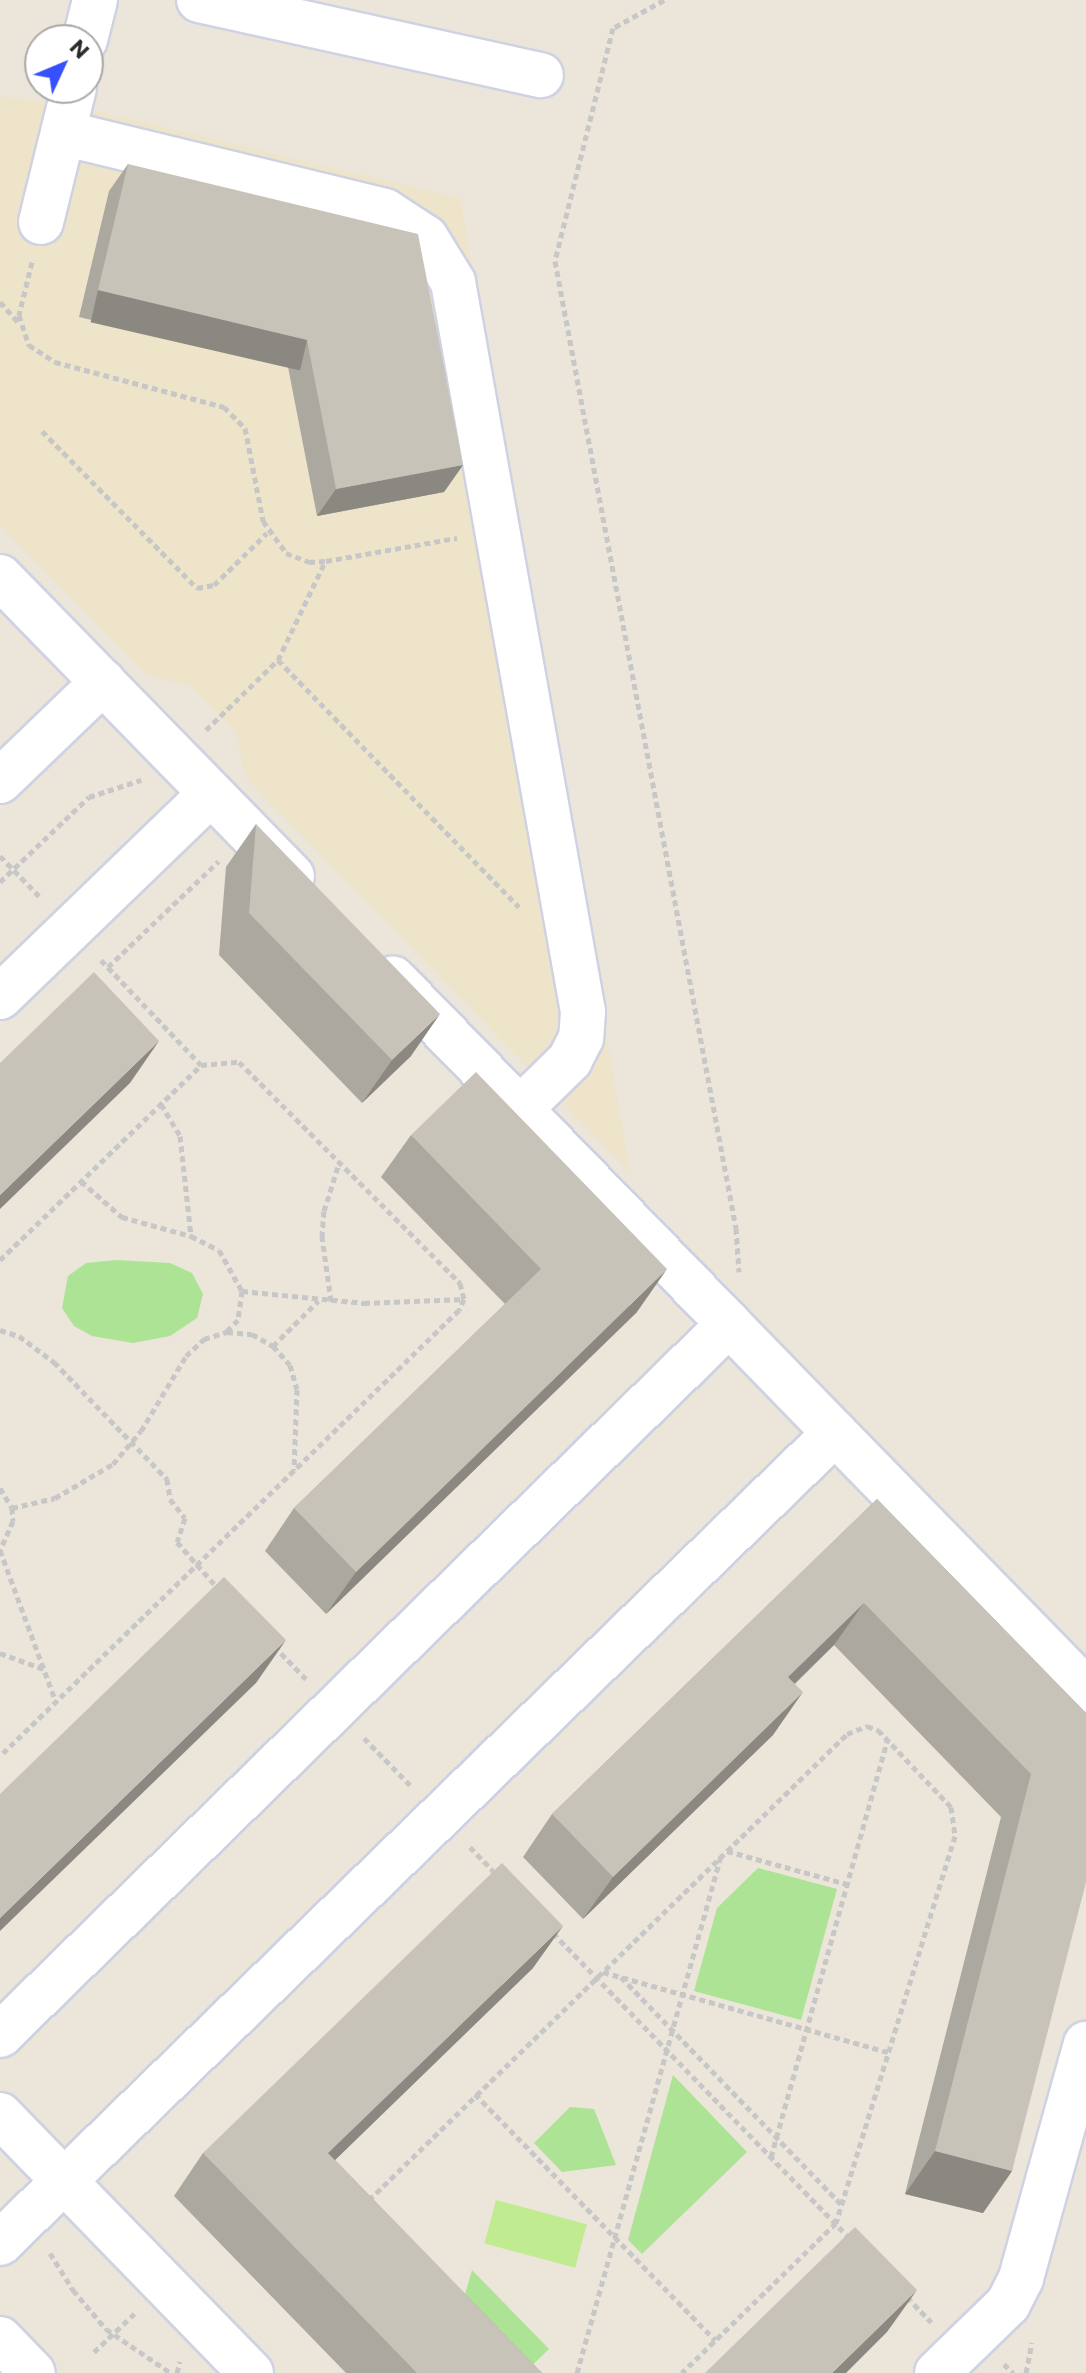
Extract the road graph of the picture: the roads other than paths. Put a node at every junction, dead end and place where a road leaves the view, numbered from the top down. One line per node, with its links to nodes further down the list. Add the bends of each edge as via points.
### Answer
1 (95, 0): 4 (street)
2 (199, 0): 3 (street)
3 (269, 8): 5 (street)
4 (89, 24)
5 (541, 75)
6 (70, 104): 7 (street)
7 (63, 133): 8 (street); 16 (street, via 385,211 426,238 453,282 583,1012 577,1049)
8 (41, 222)
9 (0, 577): 10 (street)
10 (103, 682): 11 (street); 12 (street)
11 (0, 781)
12 (211, 793): 13 (street); 15 (street)
13 (324, 909)
14 (372, 977): 16 (street)
15 (0, 997)
16 (520, 1109): 17 (street)
17 (722, 1318): 18 (street); 20 (street)
18 (835, 1433): 19 (street); 23 (street)
19 (1086, 1690)
20 (0, 2035)
21 (1086, 2044): 28 (street, via 1024,2271 1008,2304)
22 (0, 2115): 23 (street)
23 (49, 2196): 24 (street); 27 (street, via 165,2285)
24 (0, 2243)
25 (0, 2339): 26 (street)
26 (33, 2373)
27 (251, 2373)
28 (937, 2373)

